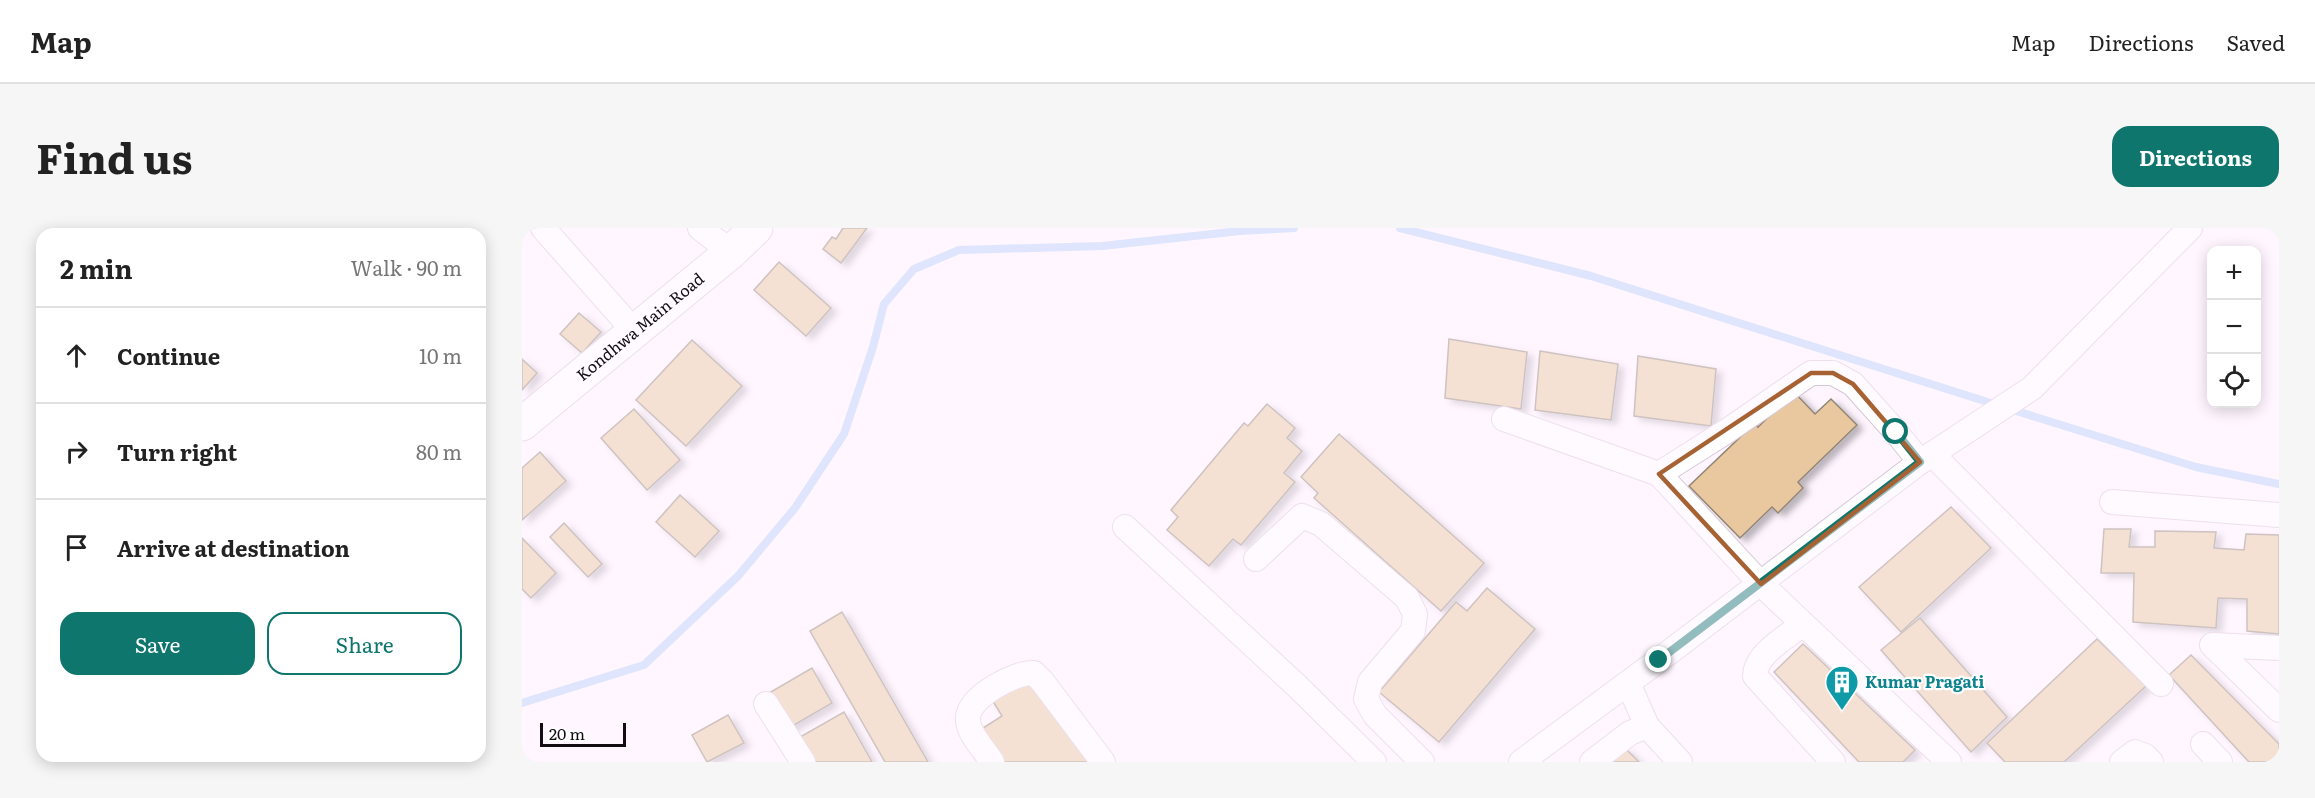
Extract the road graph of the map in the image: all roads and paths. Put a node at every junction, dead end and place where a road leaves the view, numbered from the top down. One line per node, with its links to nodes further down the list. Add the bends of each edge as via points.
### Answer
1 (544, 228): 6 (street)
2 (700, 228): 5 (street)
3 (756, 228): 5 (main road, Kondhwa Main Road)
4 (2190, 228): 9 (street, via 2032,388)
5 (730, 252): 6 (main road, Kondhwa Main Road)
6 (634, 331): 8 (main road, Kondhwa Main Road)
7 (1504, 419): 10 (street)
8 (522, 424)
9 (1926, 458): 10 (street, via 1896,432 1853,384 1833,373 1811,373); 15 (street); 19 (street)
10 (1659, 474): 15 (street)
11 (2112, 502): 12 (street)
12 (2279, 516)
13 (1125, 527): 27 (street)
14 (1256, 559): 28 (street, via 1302,516 1321,524 1407,597 1415,614 1413,631 1370,682 1366,699 1375,715)
15 (1761, 584): 16 (street); 18 (street)
16 (1803, 624): 32 (street, via 1763,657 1755,668 1755,676); 33 (street)
17 (2279, 648): 21 (street, via 2212,645)
18 (1628, 683): 22 (street); 29 (street)
19 (2161, 684)
20 (766, 704): 24 (street)
21 (2279, 710)
22 (1647, 726): 30 (street, via 1630,733); 31 (street)
23 (2203, 744): 36 (street)
24 (803, 762)
25 (992, 762): 26 (street, via 969,727 970,710 973,702 997,685 1024,672 1034,673 1042,681)
26 (1103, 762)
27 (1374, 762)
28 (1422, 762)
29 (1521, 762)
30 (1592, 762)
31 (1680, 762)
32 (1833, 762)
33 (1949, 762)
34 (2122, 762): 35 (street, via 2135,752)
35 (2151, 762)
36 (2220, 762)

